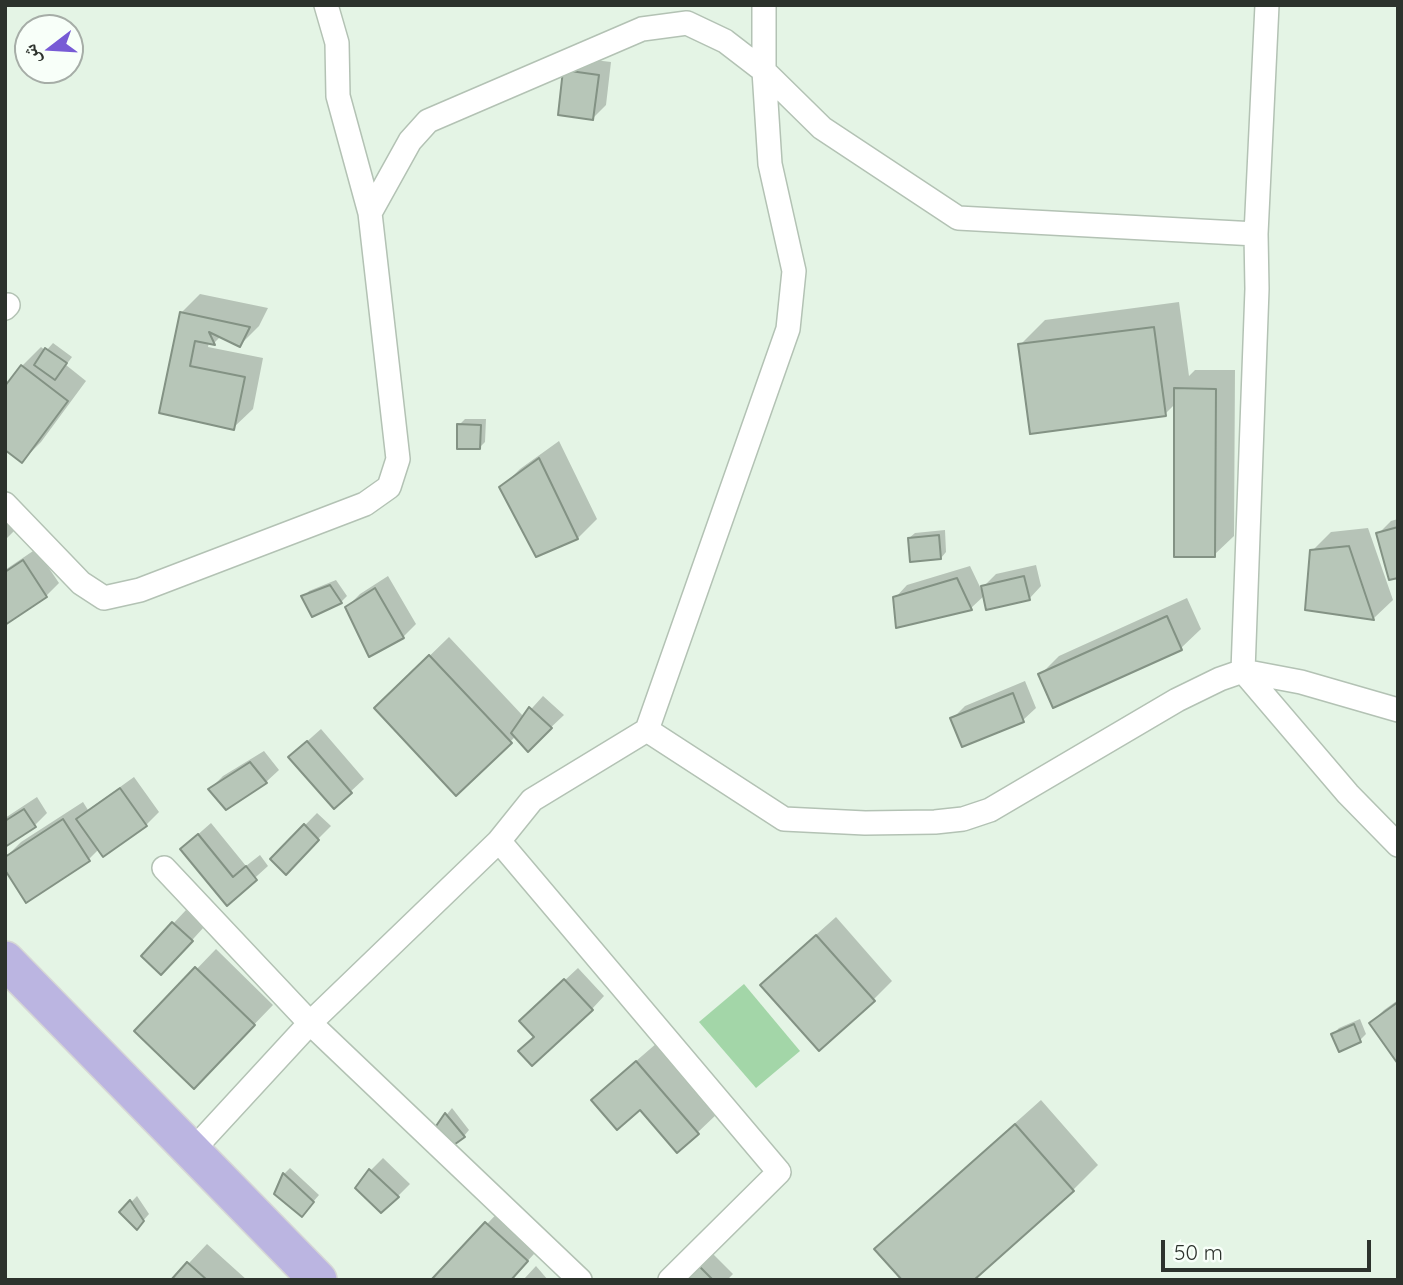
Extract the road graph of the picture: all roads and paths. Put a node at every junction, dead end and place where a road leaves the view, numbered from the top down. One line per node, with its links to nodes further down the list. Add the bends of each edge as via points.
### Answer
1 (326, 5): 5 (street, via 337,43 338,96)
2 (764, 5): 4 (street)
3 (1273, 6): 6 (street)
4 (764, 71): 5 (street, via 725,41 687,23 642,29 428,121 410,141); 6 (street, via 822,128 958,218); 10 (street, via 771,164 794,271 788,329)
5 (370, 213): 7 (street, via 398,459 389,487 365,504 140,590 104,598 81,583)
6 (1256, 234): 8 (street)
7 (5, 504)
8 (1243, 671): 9 (street); 10 (street, via 1177,700 990,810 949,821 784,819); 12 (street)
9 (1398, 710)
10 (647, 730): 11 (street, via 532,800)
11 (499, 841): 15 (street); 19 (street, via 779,1171)
12 (1398, 845)
13 (164, 868): 15 (street)
14 (5, 960): 16 (main road)
15 (310, 1023): 16 (street); 18 (street)
16 (192, 1151): 17 (main road)
17 (318, 1280)
18 (580, 1280)
19 (670, 1280)

